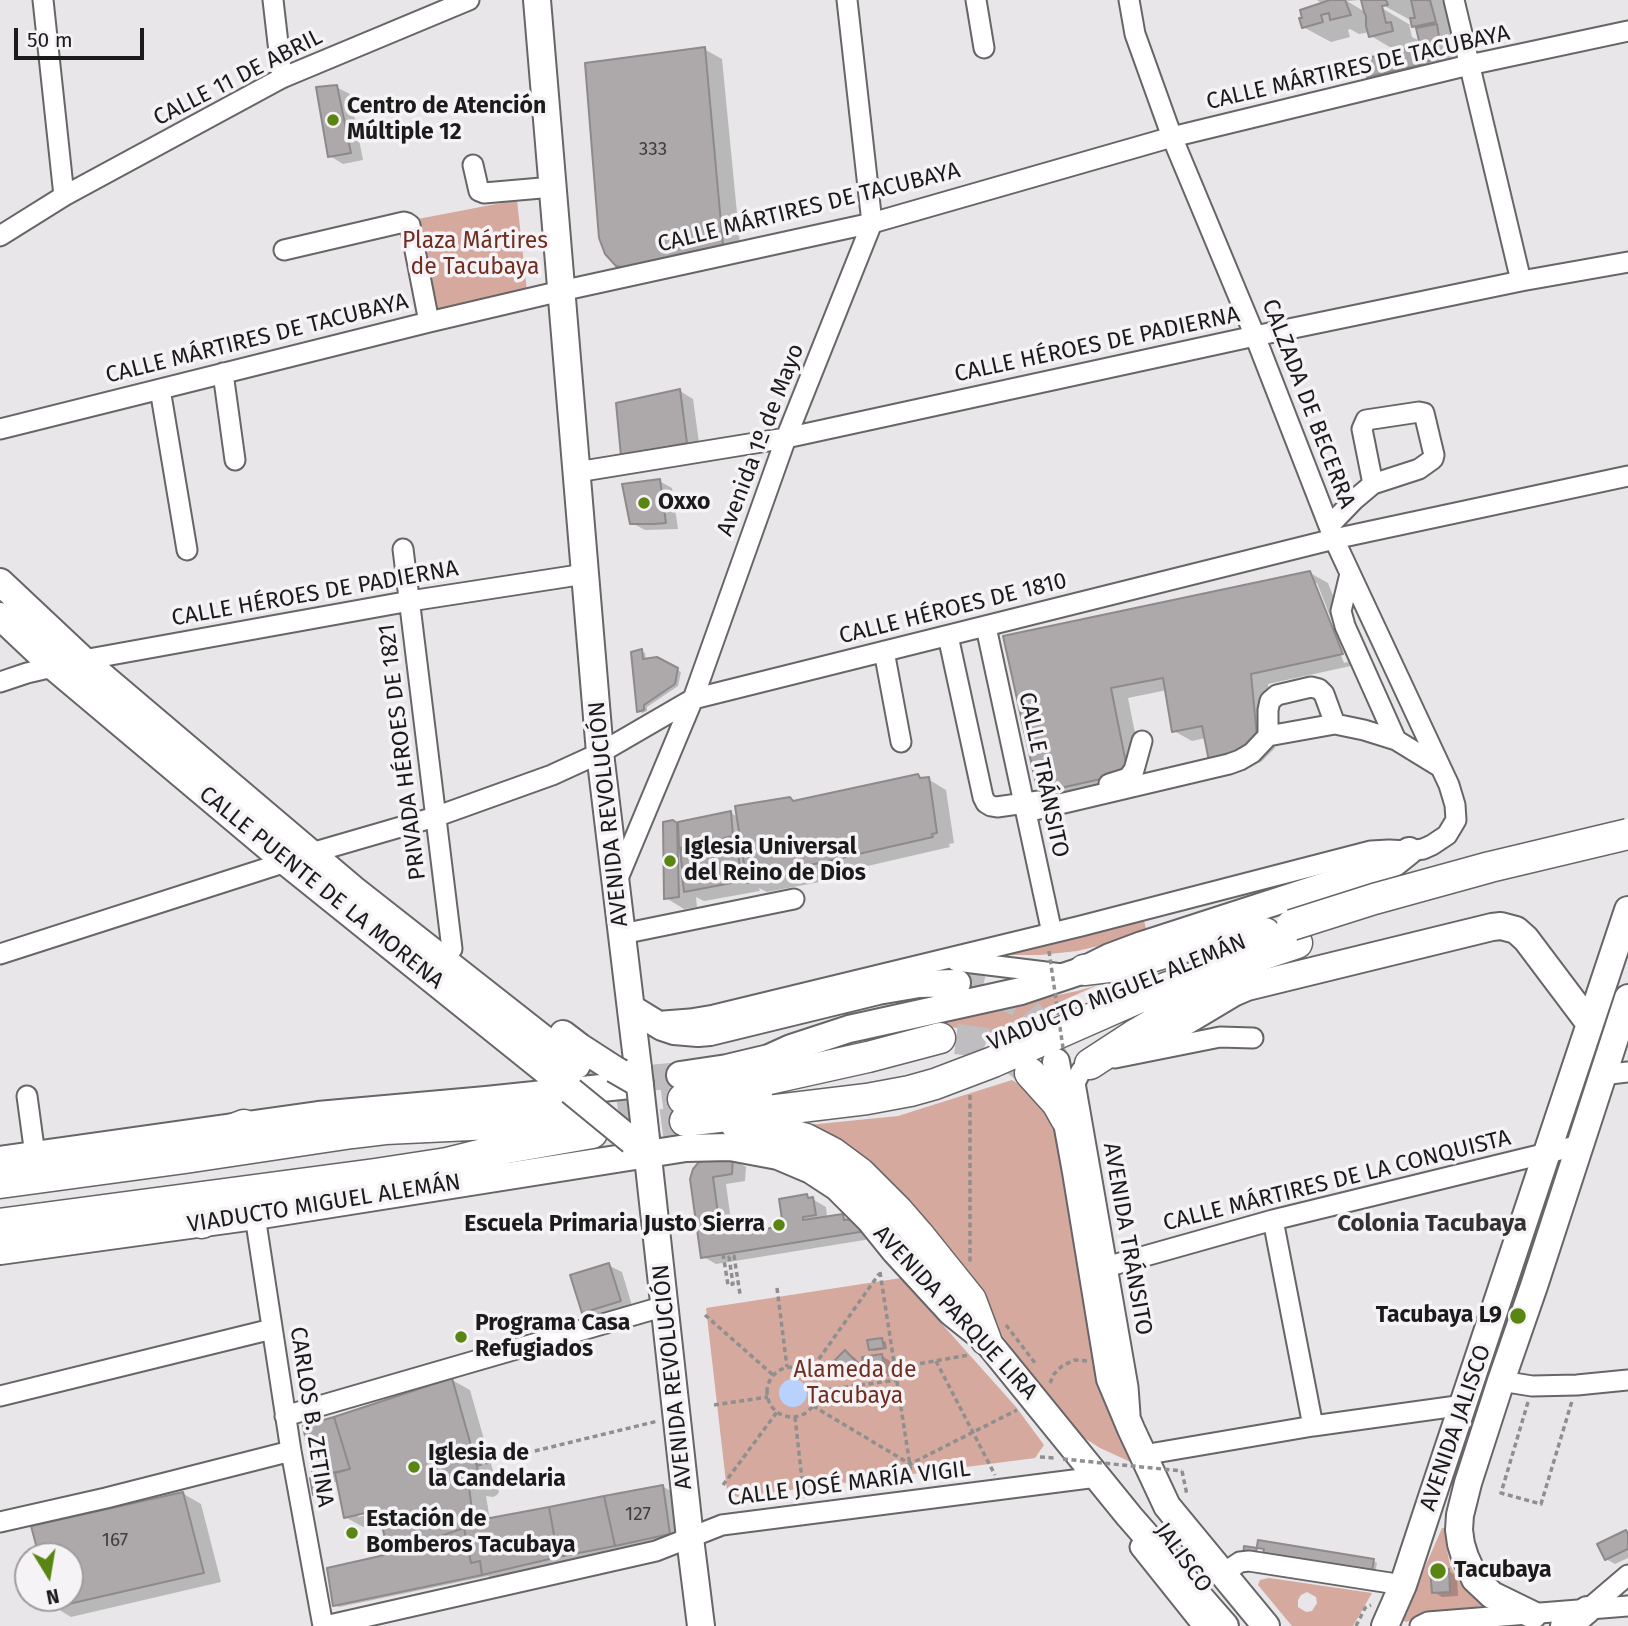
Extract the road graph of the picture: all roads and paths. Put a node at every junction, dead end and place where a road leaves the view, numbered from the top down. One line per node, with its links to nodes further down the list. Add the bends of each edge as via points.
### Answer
1 (43, 0): 16 (street)
2 (273, 0): 12 (street)
3 (469, 0): 12 (street, CALLE 11 DE ABRIL)
4 (537, 0): 15 (main road, AVENIDA REVOLUCIÓN)
5 (847, 0): 17 (street, Avenida 1º de Mayo)
6 (976, 0): 10 (street)
7 (1129, 0): 13 (street, CALZADA DE BECERRA, via 1135,34)
8 (1454, 0): 11 (street)
9 (1628, 31): 11 (street, CALLE MÁRTIRES DE TACUBAYA)
10 (984, 48)
11 (1469, 65): 13 (street, CALLE MÁRTIRES DE TACUBAYA); 21 (street)
12 (282, 78): 16 (street, CALLE 11 DE ABRIL)
13 (1172, 137): 17 (street, CALLE MÁRTIRES DE TACUBAYA); 24 (street, CALZADA DE BECERRA)
14 (473, 165): 15 (street, via 479,191 484,193)
15 (553, 187): 22 (main road, AVENIDA REVOLUCIÓN)
16 (64, 196): 18 (street, CALLE 11 DE ABRIL)
17 (872, 223): 22 (street, CALLE MÁRTIRES DE TACUBAYA); 28 (street, Avenida 1º de Mayo)
18 (0, 236)
19 (284, 250): 23 (street, via 407,223)
20 (1628, 262): 21 (street, CALLE HÉROES DE PADIERNA)
21 (1521, 281): 24 (street, CALLE HÉROES DE PADIERNA)
22 (561, 291): 23 (street, CALLE MÁRTIRES DE TACUBAYA); 30 (main road, AVENIDA REVOLUCIÓN)
23 (429, 322): 25 (street, CALLE MÁRTIRES DE TACUBAYA)
24 (1255, 336): 28 (street, CALLE HÉROES DE PADIERNA); 33 (street, CALZADA DE BECERRA)
25 (223, 373): 26 (street, CALLE MÁRTIRES DE TACUBAYA); 29 (street)
26 (160, 389): 27 (street, CALLE MÁRTIRES DE TACUBAYA); 35 (street)
27 (0, 429)
28 (786, 439): 30 (street, CALLE HÉROES DE PADIERNA); 47 (street, Avenida 1º de Mayo)
29 (235, 460)
30 (577, 472): 36 (main road, AVENIDA REVOLUCIÓN)
31 (1628, 476): 33 (street, CALLE HÉROES DE 1810)
32 (1373, 484): 33 (street, via 1354,500)
33 (1331, 532): 37 (street, CALZADA DE BECERRA); 41 (street, CALLE HÉROES DE 1810)
34 (404, 549): 39 (street, PRIVADA HÉROES DE 1821)
35 (187, 550)
36 (585, 574): 39 (street, CALLE HÉROES DE PADIERNA); 53 (main road, AVENIDA REVOLUCIÓN)
37 (1350, 574): 50 (street, via 1341,611 1345,626); 54 (street, CALZADA DE BECERRA)
38 (0, 582): 44 (main road, CALLE PUENTE DE LA MORENA)
39 (410, 601): 44 (street, CALLE HÉROES DE PADIERNA); 56 (street, PRIVADA HÉROES DE 1821)
40 (0, 616): 45 (main road, CALLE PUENTE DE LA MORENA)
41 (986, 627): 42 (street, CALLE HÉROES DE 1810); 55 (street, CALLE TRÁNSITO)
42 (948, 636): 43 (street, CALLE HÉROES DE 1810); 55 (street, via 983,797 991,806)
43 (884, 652): 47 (street, CALLE HÉROES DE 1810); 52 (street)
44 (83, 660): 45 (street, CALLE HÉROES DE PADIERNA); 61 (main road, CALLE PUENTE DE LA MORENA)
45 (54, 667): 46 (street, CALLE HÉROES DE PADIERNA); 62 (main road, CALLE PUENTE DE LA MORENA)
46 (0, 682)
47 (693, 699): 53 (street, CALLE HÉROES DE 1810); 63 (street, Avenida 1º de Mayo)
48 (1335, 724): 49 (street); 49 (street, via 1324,694 1311,687 1270,701); 50 (street)
49 (1268, 736): 55 (street, via 1252,753 1229,764)
50 (1396, 740): 54 (street)
51 (1142, 741): 55 (street, via 1128,778)
52 (901, 742)
53 (600, 752): 56 (street, CALLE HÉROES DE 1810, via 552,775); 63 (main road, AVENIDA REVOLUCIÓN)
54 (1441, 768): 57 (street, CALZADA DE BECERRA)
55 (1025, 808): 69 (street, CALLE TRÁNSITO)
56 (435, 817): 61 (street, CALLE HÉROES DE 1810); 70 (street, PRIVADA HÉROES DE 1821)
57 (1456, 821): 59 (street, VIADUCTO MIGUEL ALEMÁN, via 1447,835 1432,845)
58 (1628, 834): 68 (highway, VIADUCTO MIGUEL ALEMÁN, bridge, via 1490,867)
59 (1409, 851): 69 (street, VIADUCTO MIGUEL ALEMÁN, via 1371,851); 74 (main road, VIADUCTO MIGUEL ALEMÁN, via 1377,870 1142,945)
60 (1628, 852): 68 (highway, VIADUCTO MIGUEL ALEMÁN)
61 (311, 853): 64 (main road, CALLE PUENTE DE LA MORENA)
62 (286, 862): 71 (street); 87 (main road, CALLE PUENTE DE LA MORENA)
63 (615, 884): 67 (main road, AVENIDA REVOLUCIÓN)
64 (353, 888): 70 (main road, CALLE PUENTE DE LA MORENA, via 385,899); 87 (main road, CALLE PUENTE DE LA MORENA)
65 (794, 899): 67 (street)
66 (1628, 910): 78 (main road, AVENIDA JALISCO)
67 (622, 934): 77 (main road, AVENIDA REVOLUCIÓN)
68 (1285, 934): 73 (highway, VIADUCTO MIGUEL ALEMÁN); 74 (highway, via 1187,946 1125,965); 88 (highway, VIADUCTO MIGUEL ALEMÁN, via 1138,979 977,1050 915,1070)
69 (1050, 942): 72 (street, VIADUCTO MIGUEL ALEMÁN); 81 (path, bridge)
70 (452, 949): 84 (main road, CALLE PUENTE DE LA MORENA, via 580,1047)
71 (0, 954)
72 (942, 960): 74 (street); 77 (street, VIADUCTO MIGUEL ALEMÁN, via 714,1015 673,1021)
73 (1247, 960): 82 (highway); 83 (highway, VIADUCTO MIGUEL ALEMÁN, via 1136,999)
74 (1077, 972): 80 (main road, VIADUCTO MIGUEL ALEMÁN, via 1021,991 849,1030)
75 (957, 983): 77 (main road, via 878,991 710,1032 674,1031)
76 (1628, 998): 85 (main road, AVENIDA JALISCO)
77 (641, 1014): 84 (main road, AVENIDA REVOLUCIÓN)
78 (1590, 1024): 82 (main road, VIADUCTO MIGUEL ALEMÁN, via 1522,934 1501,926 1247,987 1140,1048); 93 (main road, AVENIDA JALISCO)
79 (1253, 1038): 82 (street, via 1220,1037)
80 (769, 1058): 88 (main road, via 727,1068); 88 (highway, via 948,1038 749,1082)
81 (1050, 1061): 89 (highway, via 1057,1103)
82 (1102, 1061): 105 (street, AVENIDA TRÁNSITO, via 1081,1071 1075,1083)
83 (970, 1072): 88 (highway, VIADUCTO MIGUEL ALEMÁN, via 867,1098); 104 (path)
84 (631, 1074): 87 (main road, VIADUCTO MIGUEL ALEMÁN); 91 (main road, AVENIDA REVOLUCIÓN, bridge)
85 (1615, 1074): 92 (main road, AVENIDA JALISCO)
86 (27, 1096): 94 (street)
87 (573, 1097): 90 (main road, VIADUCTO MIGUEL ALEMÁN, via 352,1111); 91 (main road, CALLE PUENTE DE LA MORENA, bridge); 95 (highway, VIADUCTO MIGUEL ALEMÁN, via 513,1123 385,1129); 98 (highway, VIADUCTO MIGUEL ALEMÁN, via 507,1148)
88 (691, 1102): 111 (highway, via 793,1134 847,1162 898,1211 971,1300)
89 (1066, 1119): 119 (main road)
90 (244, 1125): 94 (main road, VIADUCTO MIGUEL ALEMÁN); 95 (highway)
91 (642, 1144): 98 (main road, VIADUCTO MIGUEL ALEMÁN); 108 (main road, AVENIDA REVOLUCIÓN); 111 (main road, AVENIDA PARQUE LIRA, via 730,1147 778,1156 811,1170 854,1203 951,1312)
92 (1580, 1144): 93 (street, CALLE MÁRTIRES DE LA CONQUISTA); 122 (main road, AVENIDA JALISCO)
93 (1548, 1152): 99 (street, CALLE MÁRTIRES DE LA CONQUISTA); 130 (main road, AVENIDA JALISCO)
94 (35, 1155): 96 (main road, VIADUCTO MIGUEL ALEMÁN)
95 (185, 1158): 97 (highway, VIADUCTO MIGUEL ALEMÁN)
96 (0, 1159)
97 (0, 1183)
98 (251, 1203): 100 (highway); 101 (highway, VIADUCTO MIGUEL ALEMÁN); 110 (street, CARLOS B. ZETINA)
99 (1273, 1220): 105 (street, CALLE MÁRTIRES DE LA CONQUISTA); 136 (street)
100 (202, 1223): 102 (main road, VIADUCTO MIGUEL ALEMÁN)
101 (0, 1224)
102 (0, 1251)
103 (723, 1254): 107 (path, via 728,1285 733,1284 729,1257 734,1256)
104 (970, 1262)
105 (1106, 1266): 137 (street, AVENIDA TRÁNSITO, via 1128,1387)
106 (777, 1288): 114 (path)
107 (740, 1294)
108 (665, 1306): 133 (street); 134 (main road, AVENIDA REVOLUCIÓN)
109 (705, 1315): 118 (path)
110 (272, 1328): 126 (street); 133 (street, CARLOS B. ZETINA)
111 (987, 1339): 112 (path); 113 (path); 128 (main road, AVENIDA PARQUE LIRA)
112 (936, 1361): 115 (path); 138 (path)
113 (1034, 1363)
114 (787, 1367): 116 (path); 118 (path)
115 (895, 1368): 116 (path, via 880,1272); 120 (path)
116 (809, 1373): 125 (path)
117 (1042, 1373): 119 (path, via 1050,1383 1062,1366 1074,1360 1088,1361 1101,1366)
118 (773, 1375): 127 (path)
119 (1110, 1379): 137 (main road)
120 (897, 1380): 125 (path); 142 (path)
121 (1628, 1380): 123 (street)
122 (1501, 1381): 124 (street); 159 (main road, AVENIDA JALISCO, via 1468,1483 1459,1530 1475,1579 1492,1595)
123 (1577, 1385): 124 (street); 124 (path, via 1541,1504 1501,1493)
124 (1532, 1387)
125 (818, 1391): 131 (path)
126 (0, 1396)
127 (768, 1396): 129 (path); 132 (path)
128 (1036, 1401): 138 (path); 144 (main road, AVENIDA PARQUE LIRA)
129 (714, 1405)
130 (1464, 1405): 136 (street); 155 (main road, AVENIDA JALISCO)
131 (813, 1406): 135 (path); 142 (path)
132 (777, 1412): 135 (path); 145 (path)
133 (285, 1416): 139 (street, CARLOS B. ZETINA)
134 (677, 1417): 143 (path); 152 (main road, AVENIDA REVOLUCIÓN)
135 (795, 1417): 149 (path)
136 (1313, 1426): 140 (street)
137 (1130, 1429): 140 (main road)
138 (973, 1432): 142 (path); 146 (path)
139 (291, 1451): 151 (street); 160 (street, CARLOS B. ZETINA)
140 (1143, 1455): 154 (main road, via 1167,1506)
141 (1063, 1459): 147 (path, bridge, via 1182,1471)
142 (910, 1464): 148 (path)
143 (477, 1465)
144 (1097, 1477): 146 (street, CALLE JOSÉ MARÍA VIGIL); 150 (main road, AVENIDA PARQUE LIRA)
145 (723, 1485)
146 (1002, 1489): 148 (street, CALLE JOSÉ MARÍA VIGIL)
147 (1187, 1497)
148 (915, 1500): 149 (street, CALLE JOSÉ MARÍA VIGIL)
149 (806, 1514): 152 (street, CALLE JOSÉ MARÍA VIGIL, via 722,1525)
150 (1129, 1516): 162 (street, JALISCO, via 1138,1544); 163 (main road, AVENIDA PARQUE LIRA)
151 (0, 1522)
152 (690, 1538): 160 (street, CALLE JOSÉ MARÍA VIGIL, via 656,1551); 161 (main road, AVENIDA REVOLUCIÓN)
153 (1628, 1575): 158 (street)
154 (1226, 1578): 155 (street, via 1231,1568 1250,1561); 164 (main road)
155 (1402, 1585): 166 (main road, AVENIDA JALISCO)
156 (1378, 1600): 165 (path, via 1365,1608)
157 (1628, 1606): 158 (street)
158 (1587, 1610): 159 (street); 168 (main road)
159 (1533, 1615): 167 (street)
160 (324, 1626)
161 (701, 1626)
162 (1203, 1626)
163 (1225, 1626)
164 (1266, 1626)
165 (1356, 1626)
166 (1385, 1626)
167 (1420, 1626)
168 (1564, 1626)

